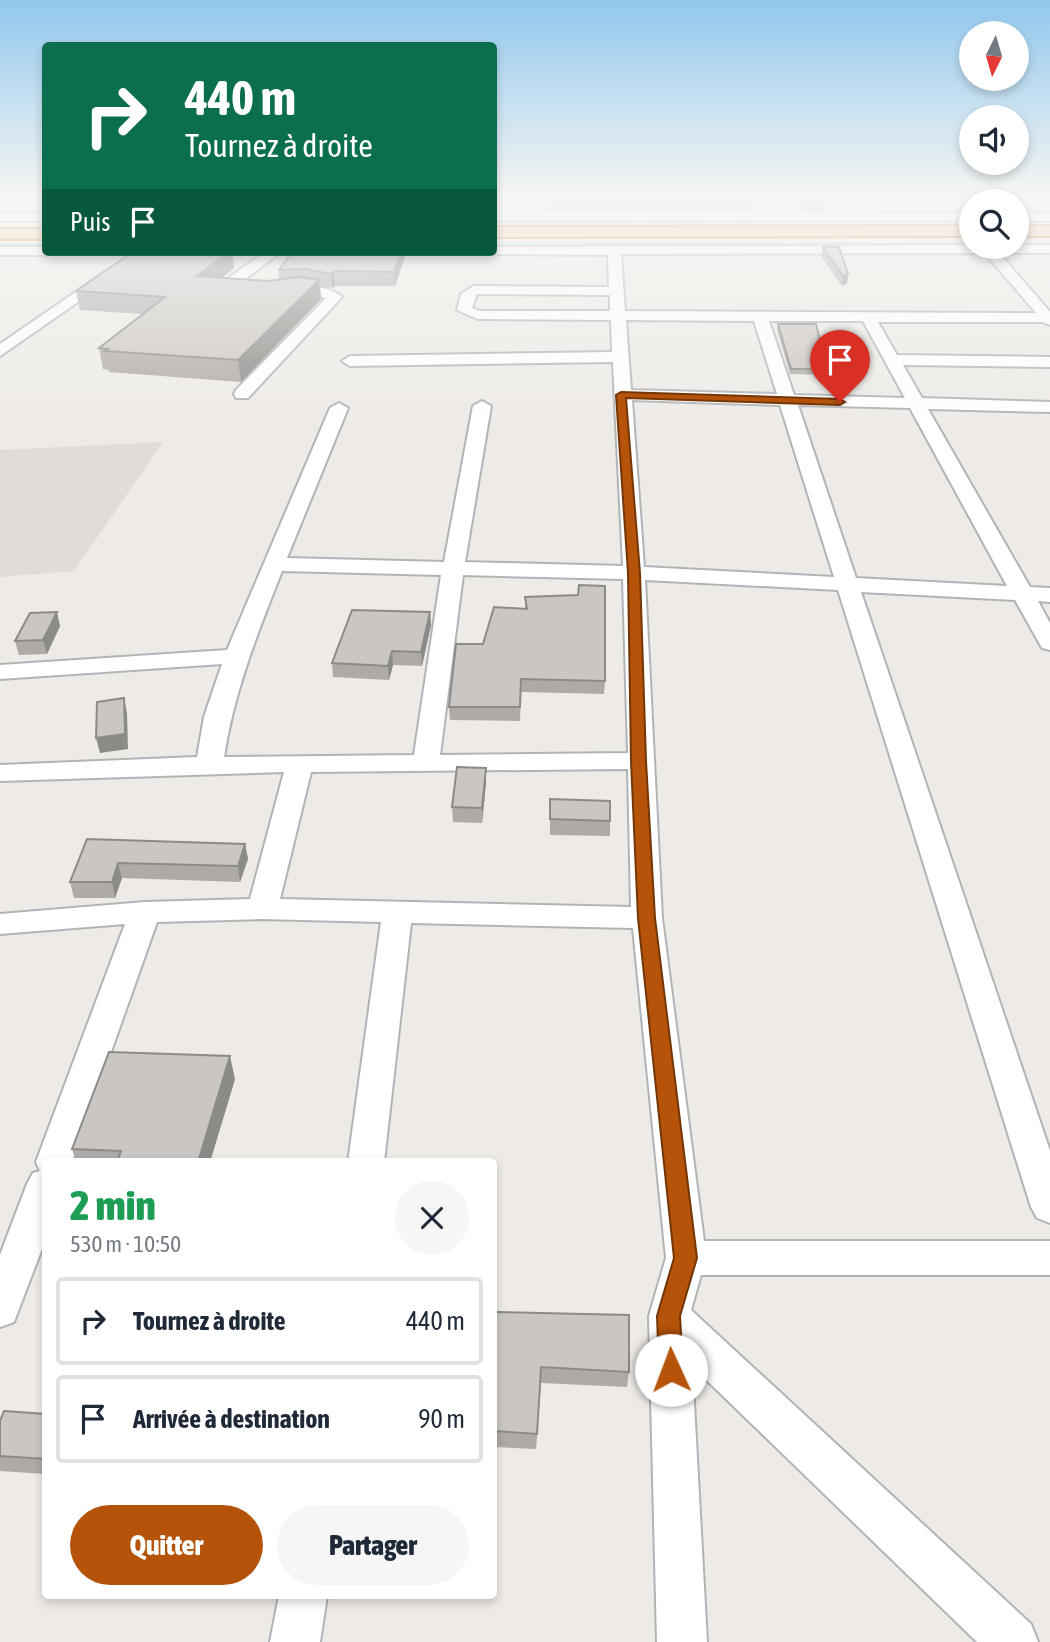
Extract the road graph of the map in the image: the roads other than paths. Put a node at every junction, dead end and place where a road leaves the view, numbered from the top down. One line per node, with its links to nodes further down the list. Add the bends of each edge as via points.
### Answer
1 (109, 276): 9 (street)
2 (241, 276): 14 (street, via 229,288 335,297)
3 (615, 276): 5 (street)
4 (1011, 276): 8 (street)
5 (616, 303): 5 (street, via 478,315 464,310 468,294 474,290); 6 (street); 10 (street)
6 (760, 316): 7 (street); 16 (street)
7 (868, 317): 8 (street); 11 (street)
8 (1049, 319)
9 (0, 351)
10 (619, 357): 12 (street); 15 (street)
11 (894, 360): 13 (street); 17 (street)
12 (350, 361)
13 (1050, 362)
14 (242, 394)
15 (621, 395): 16 (street); 23 (street)
16 (788, 401): 17 (street); 24 (street)
17 (918, 404): 19 (street); 25 (street)
18 (482, 407): 22 (street)
19 (1050, 407)
20 (340, 408): 21 (street)
21 (275, 564): 22 (street); 28 (street)
22 (453, 568): 23 (street); 31 (street)
23 (634, 573): 24 (street); 30 (street)
24 (847, 584): 25 (street); 43 (street)
25 (1023, 594): 26 (street); 27 (street)
26 (1050, 595)
27 (1050, 643)
28 (236, 656): 29 (street); 33 (street, via 217,717)
29 (0, 672)
30 (639, 761): 31 (street); 38 (street)
31 (426, 763): 32 (street)
32 (300, 764): 33 (street); 35 (street)
33 (209, 765): 34 (street)
34 (0, 773)
35 (262, 909): 36 (street); 37 (street)
36 (145, 912): 39 (street); 40 (street)
37 (397, 914): 38 (street); 41 (street)
38 (647, 918): 44 (street)
39 (0, 924)
40 (55, 1158)
41 (366, 1158)
42 (42, 1195): 46 (street)
43 (1050, 1207)
44 (685, 1258): 45 (street); 47 (street)
45 (1050, 1258)
46 (0, 1309)
47 (668, 1316): 50 (street); 51 (street)
48 (302, 1599): 49 (street)
49 (295, 1642)
50 (682, 1642)
51 (1013, 1642)

